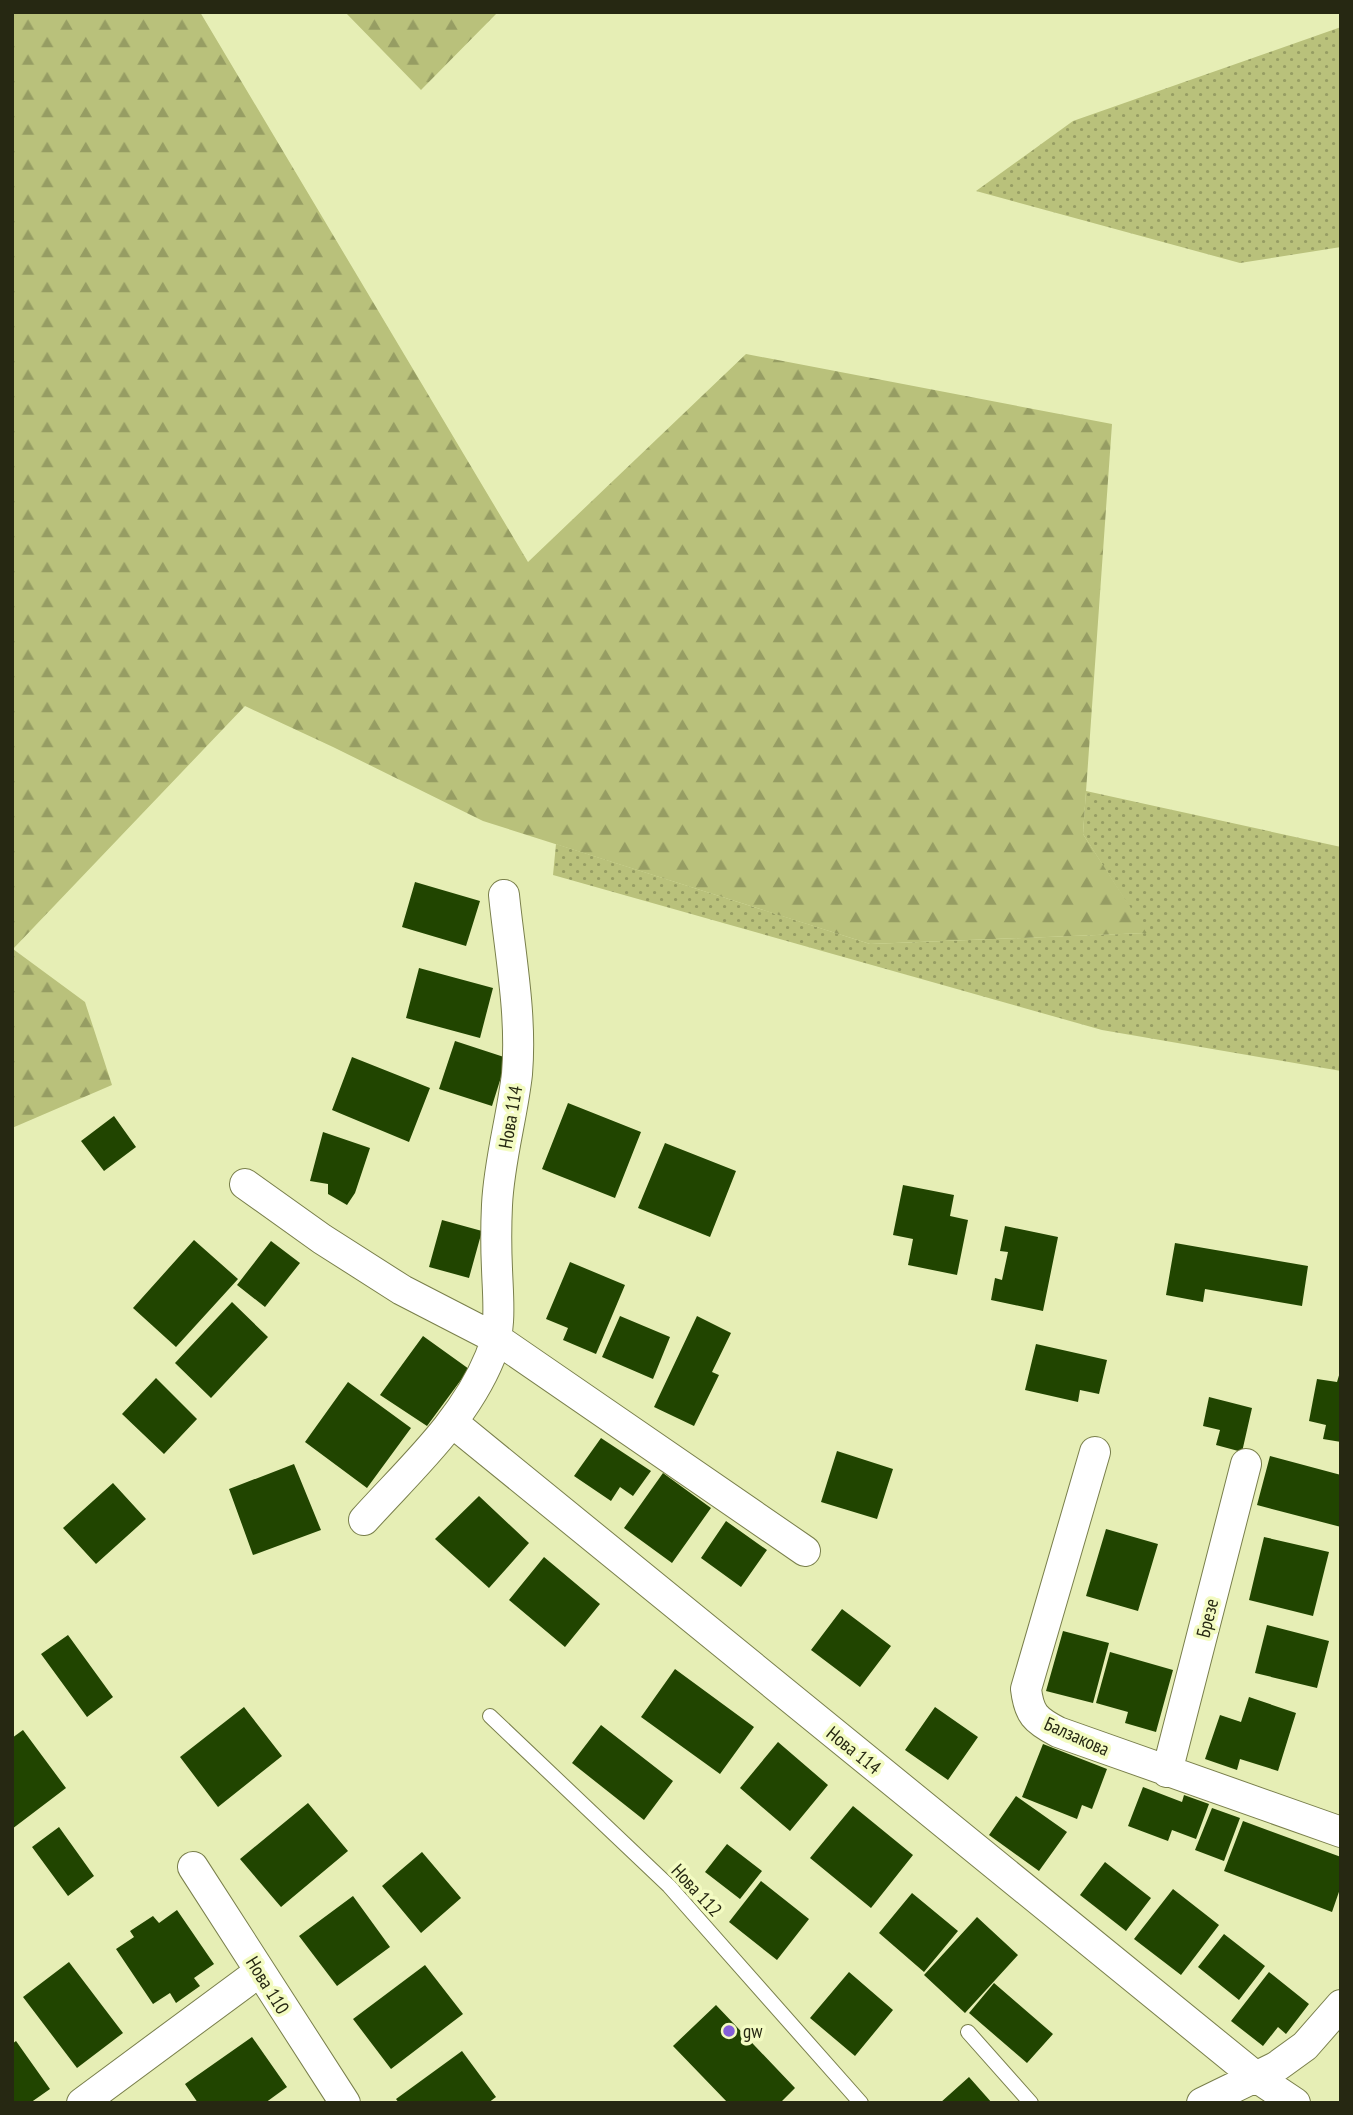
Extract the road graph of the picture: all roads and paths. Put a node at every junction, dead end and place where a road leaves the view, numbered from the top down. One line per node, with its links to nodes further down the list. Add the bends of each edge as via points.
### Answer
1 (504, 895): 3 (street, Нова 114, via 518,1041 497,1203)
2 (245, 1184): 3 (street, via 402,1290)
3 (497, 1339): 4 (street, Нова 114); 8 (street)
4 (452, 1422): 7 (street, Нова 114); 16 (street, Нова 114)
5 (1095, 1452): 10 (street, Балзакова, via 1026,1689 1029,1708 1041,1723 1058,1732)
6 (1246, 1464): 10 (street, Брезе)
7 (364, 1520)
8 (804, 1551)
9 (490, 1716): 19 (lane, Нова 112, via 669,1886)
10 (1167, 1772): 11 (street, Балзакова)
11 (1341, 1832)
12 (193, 1867): 13 (street, Нова 110)
13 (260, 1972): 17 (street); 18 (street, Нова 110)
14 (1341, 2005): 16 (street, via 1304,2046)
15 (968, 2032): 20 (lane)
16 (1256, 2077): 21 (street); 22 (street, Нова 114)
17 (82, 2103)
18 (345, 2103)
19 (861, 2103)
20 (1031, 2103)
21 (1202, 2103)
22 (1295, 2103)

